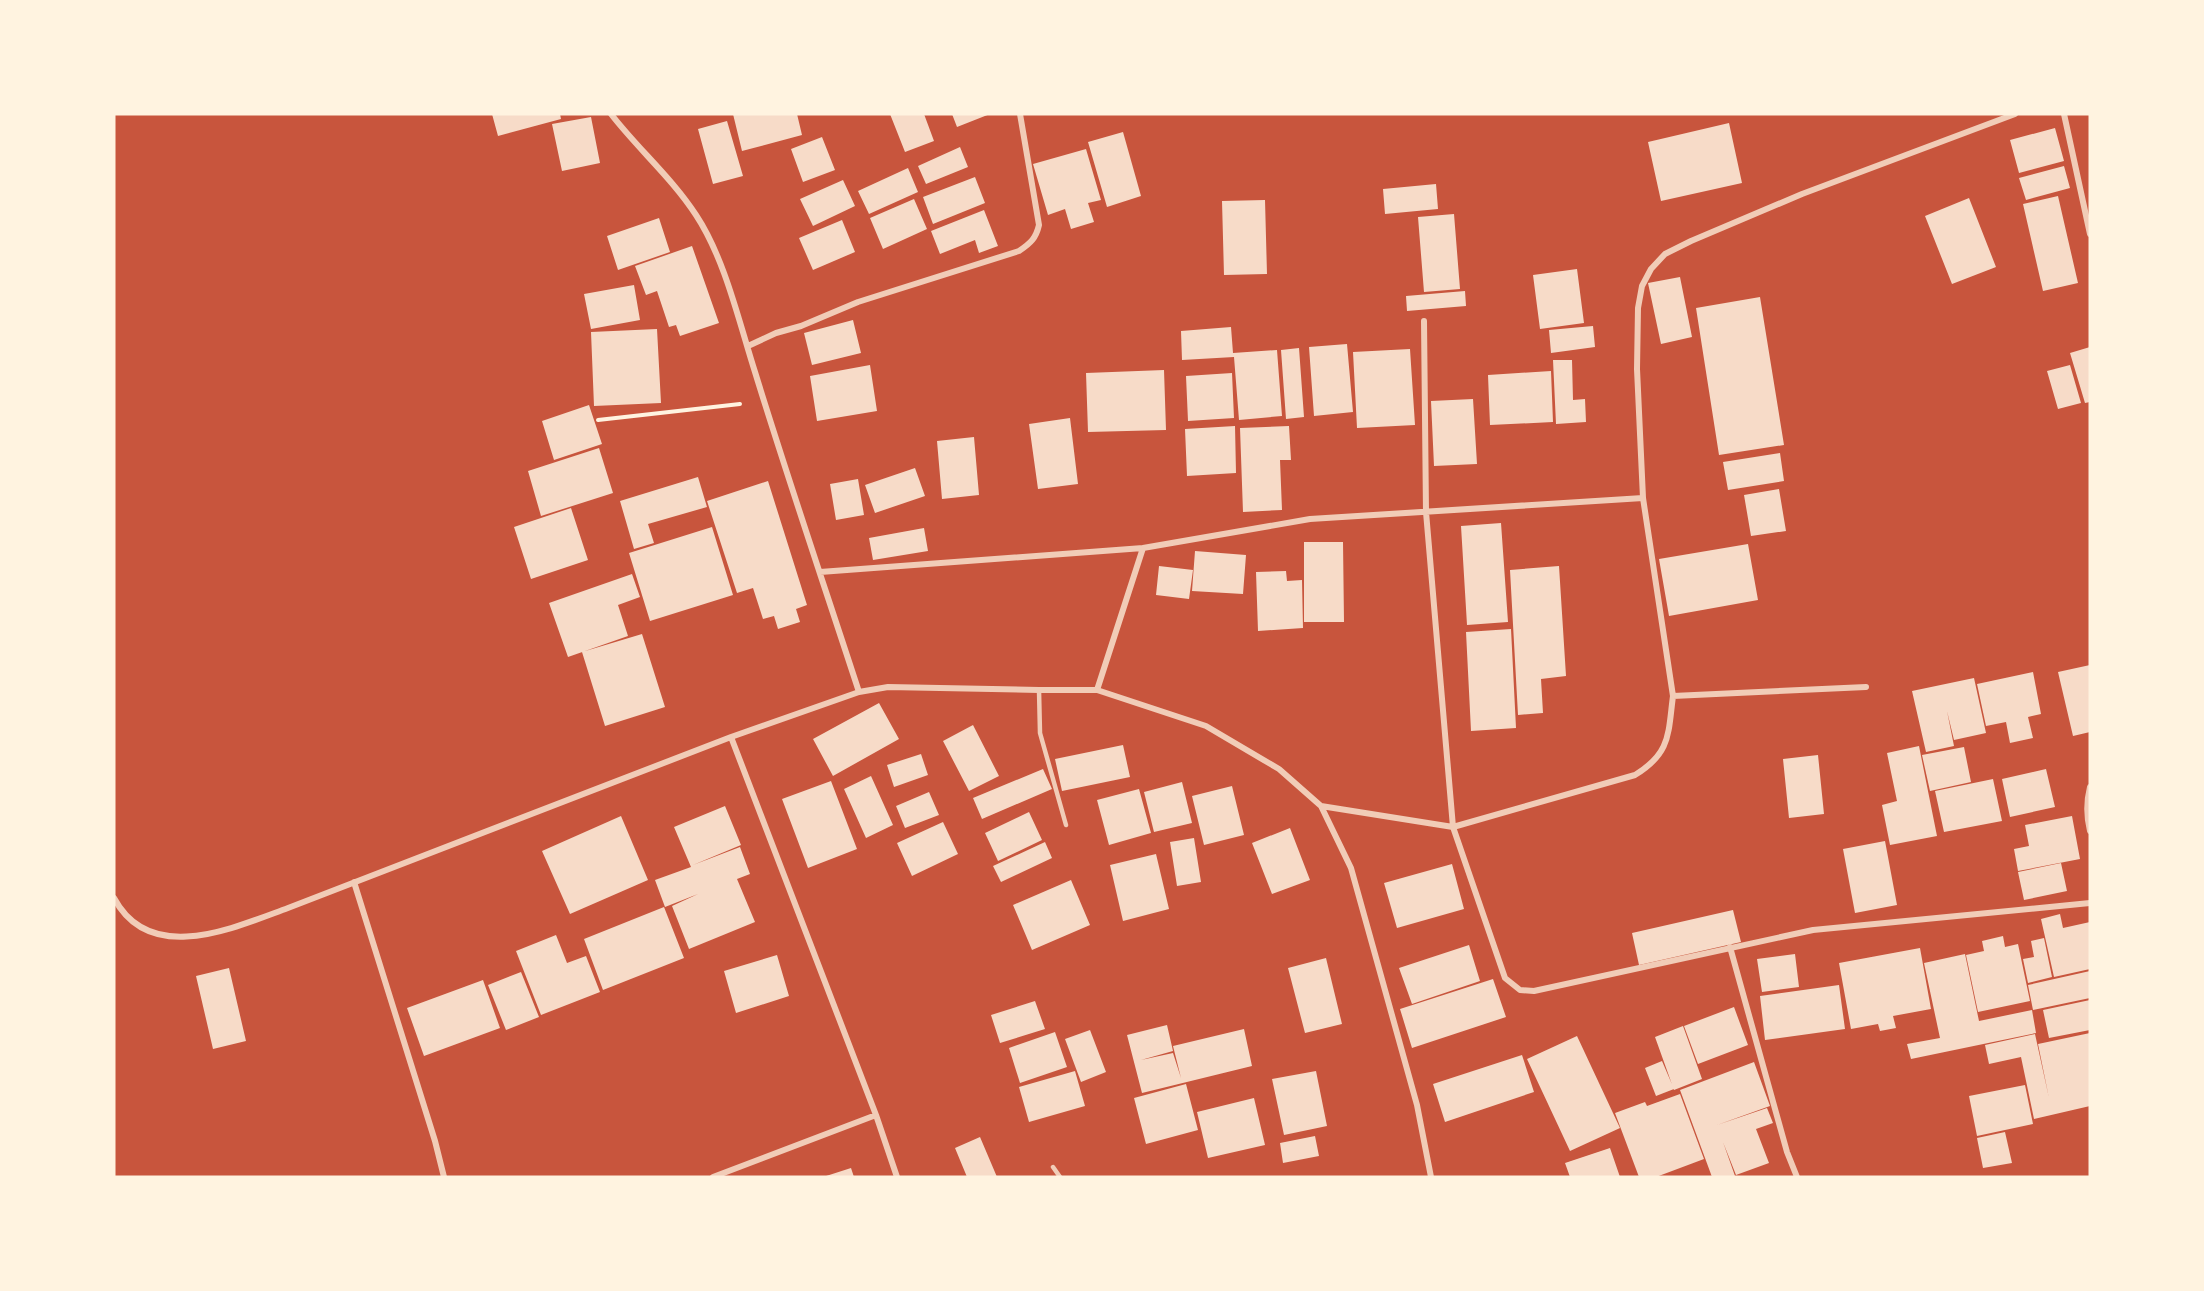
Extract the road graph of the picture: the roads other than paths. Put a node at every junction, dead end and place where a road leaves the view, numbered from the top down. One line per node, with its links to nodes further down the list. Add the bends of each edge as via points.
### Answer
1 (611, 114): 7 (street, via 696,215 712,244)
2 (1020, 114): 7 (street, via 1039,225 1030,244 858,302)
3 (2014, 114): 8 (street, via 1802,194 1665,254 1642,286 1638,308)
4 (2064, 114): 5 (street)
5 (2090, 234)
6 (1424, 321): 9 (street)
7 (748, 346): 11 (street)
8 (1643, 498): 9 (street); 16 (street)
9 (1426, 512): 10 (street, via 1310,519); 21 (street)
10 (1143, 548): 11 (street); 14 (street)
11 (820, 572): 15 (street)
12 (1866, 687): 16 (street)
13 (1039, 690): 14 (street); 15 (street, via 888,687); 20 (lane, via 1040,733)
14 (1097, 690): 19 (street, via 1206,726 1279,769)
15 (859, 692): 17 (street)
16 (1673, 696): 21 (street, via 1661,754 1635,775)
17 (730, 737): 23 (street); 27 (street)
18 (2090, 787): 22 (street, via 2086,814)
19 (1321, 806): 21 (street); 33 (street, via 1351,868 1417,1105)
20 (1066, 825)
21 (1453, 827): 26 (street, via 1505,978 1520,990 1534,991)
22 (2090, 831)
23 (354, 882): 24 (street, via 235,927 170,937 148,933 133,923); 29 (street)
24 (114, 898)
25 (2090, 903): 26 (street, via 1813,930)
26 (1730, 947): 34 (street)
27 (876, 1115): 30 (street); 31 (street)
28 (1053, 1167): 32 (lane)
29 (444, 1177)
30 (713, 1177)
31 (897, 1177)
32 (1060, 1177)
33 (1431, 1177)
34 (1797, 1177)

